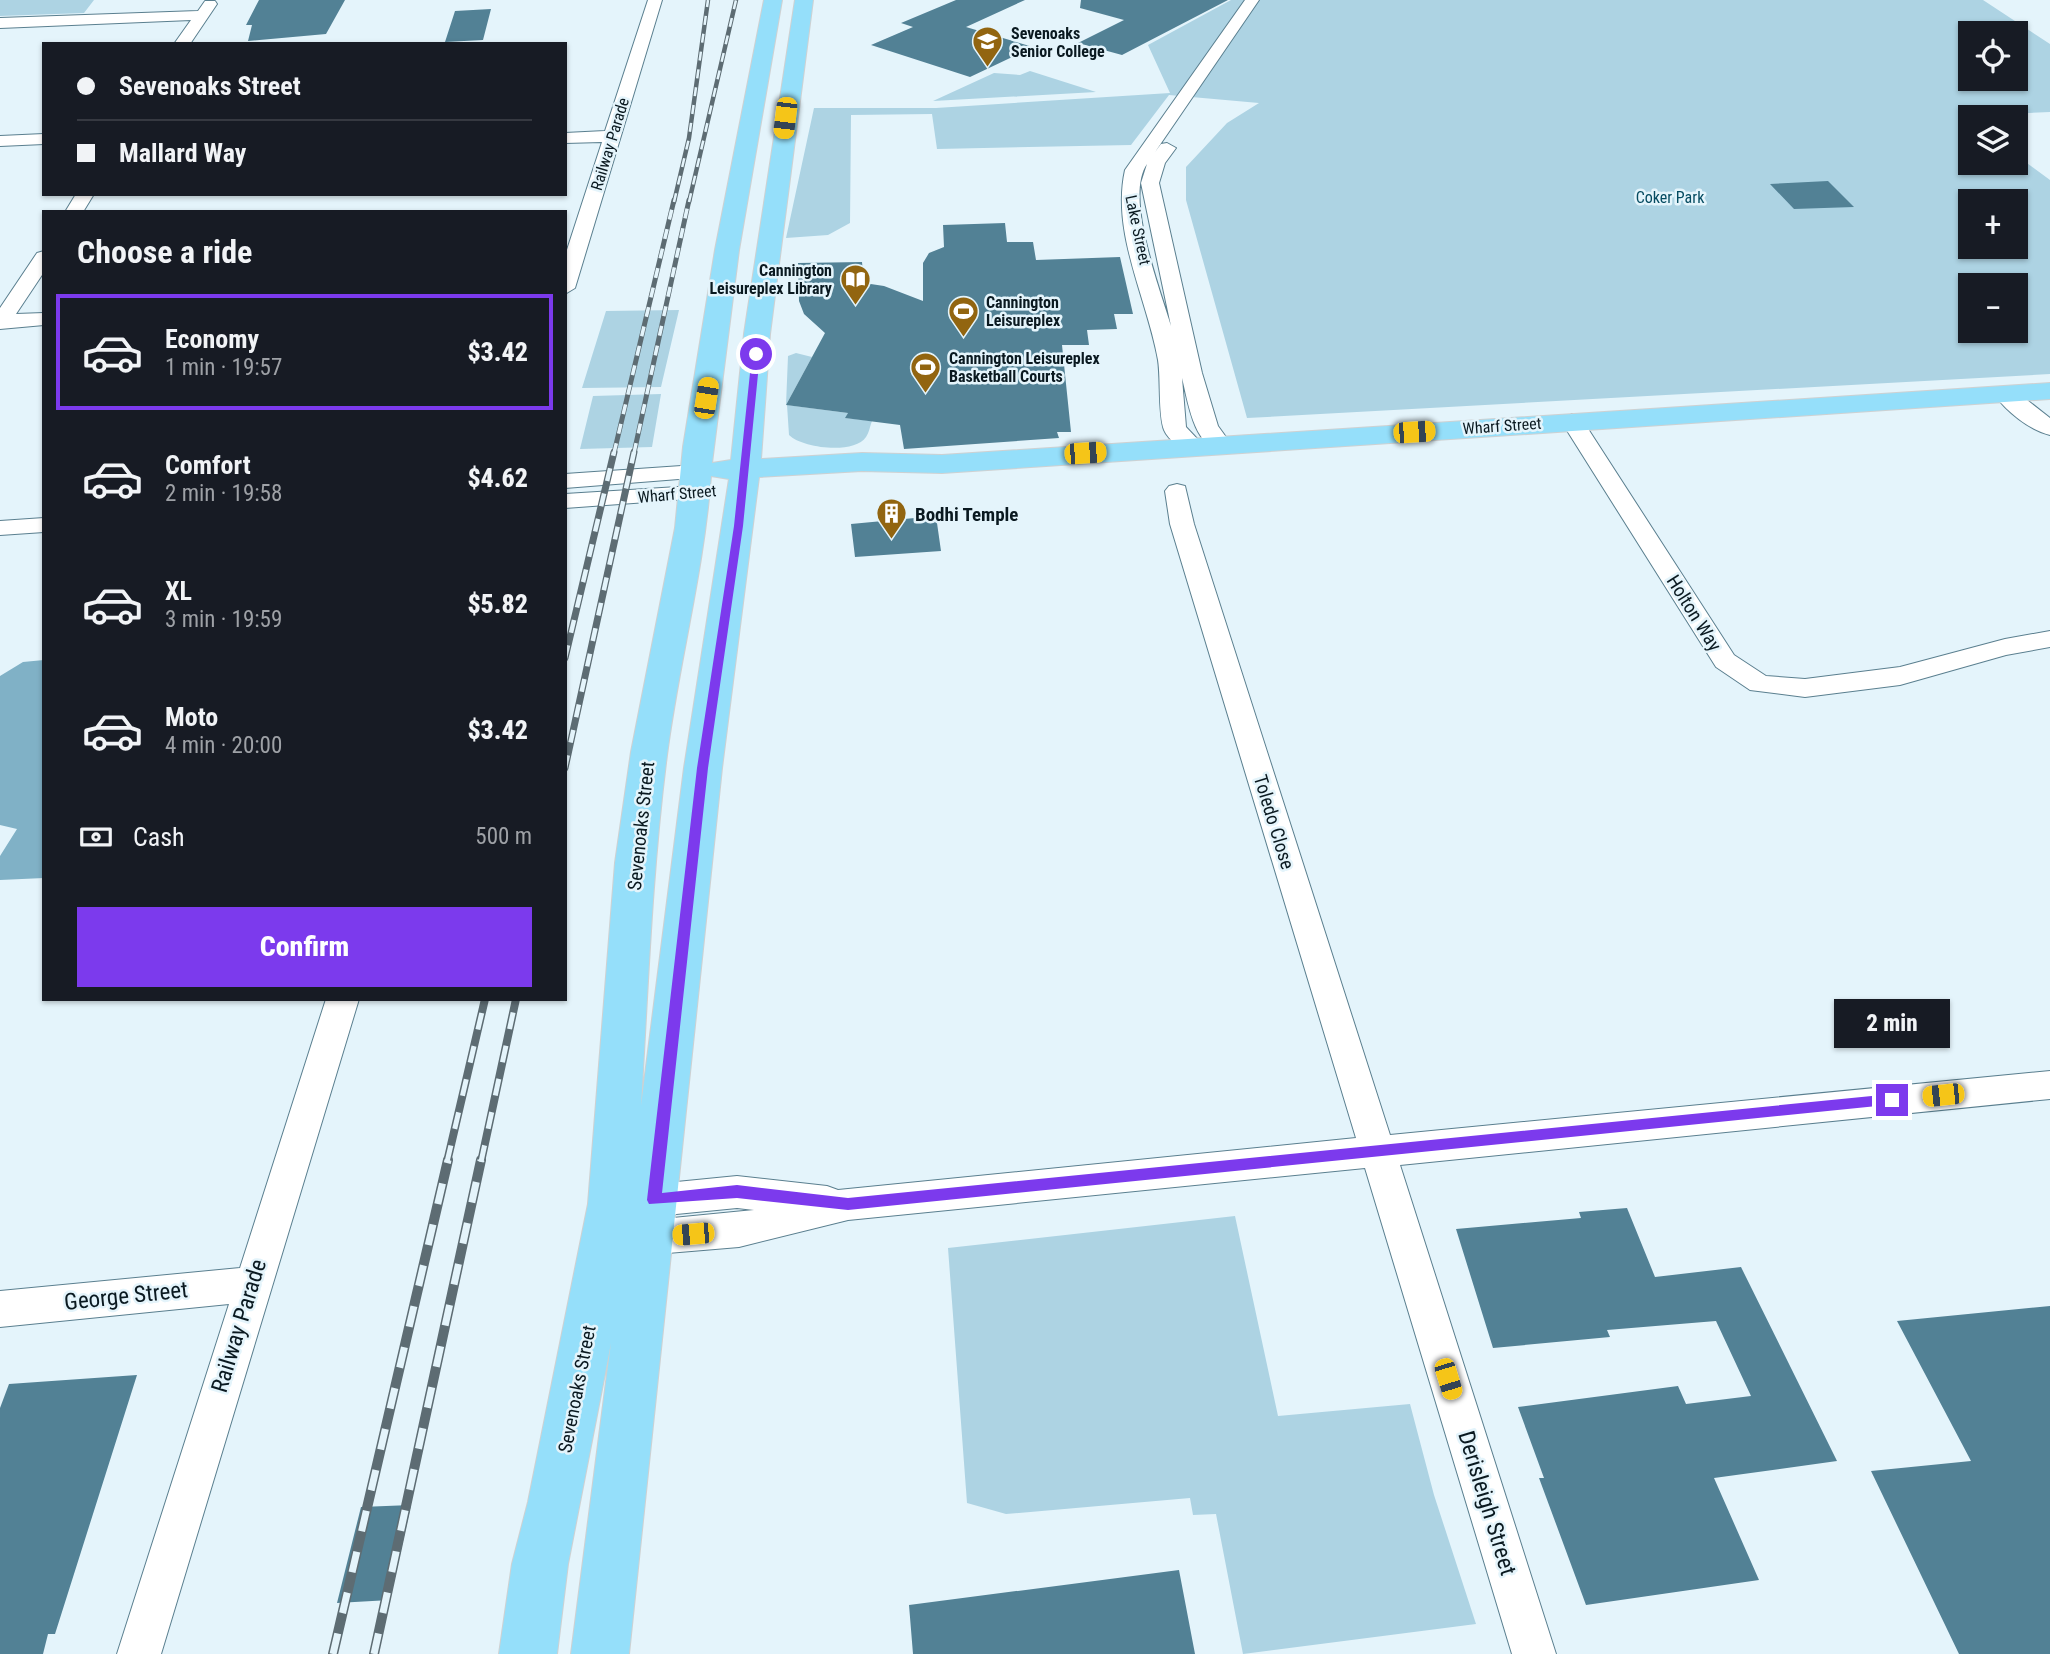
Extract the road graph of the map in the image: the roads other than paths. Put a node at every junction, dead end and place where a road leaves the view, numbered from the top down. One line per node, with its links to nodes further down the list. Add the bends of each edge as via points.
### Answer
1 (212, 0): 6 (street)
2 (655, 0): 12 (street, Railway Parade)
3 (772, 0): 10 (main road, Sevenoaks Street)
4 (1252, 0): 25 (street, Lake Street, via 1128,183 1166,349 1175,429)
5 (797, 1): 11 (main road, Sevenoaks Street)
6 (202, 15): 7 (street); 8 (street)
7 (0, 23)
8 (183, 42)
9 (1241, 51): 25 (street, Lake Street, via 1158,159 1150,183 1207,427)
10 (759, 64): 11 (main road); 28 (main road, Sevenoaks Street)
11 (792, 68): 26 (main road, Sevenoaks Street, via 757,334)
12 (613, 136): 13 (street); 17 (street, Railway Parade)
13 (567, 138)
14 (42, 139): 15 (street)
15 (0, 141)
16 (42, 259): 18 (street)
17 (567, 281)
18 (6, 304): 20 (street)
19 (42, 319): 20 (street)
20 (0, 322)
21 (2027, 393): 22 (street); 23 (main road, Wharf Street); 24 (street, via 2024,412)
22 (2050, 417)
23 (1572, 421): 25 (main road, Wharf Street); 33 (street, Holton Way, via 1725,661 1760,684 1805,688 1900,676)
24 (2050, 428)
25 (1206, 445): 26 (main road, Wharf Street, via 913,466 865,478)
26 (744, 478): 28 (main road, Wharf Street); 37 (main road, Sevenoaks Street)
27 (567, 481): 28 (street, Wharf Street)
28 (695, 482): 30 (street, Wharf Street); 37 (main road, Sevenoaks Street, via 636,851)
29 (1177, 491): 36 (street, Toledo Close, via 1182,524)
30 (567, 501)
31 (42, 525): 32 (street)
32 (0, 528)
33 (2050, 639)
34 (342, 1001): 38 (street, Railway Parade)
35 (2050, 1085): 36 (street)
36 (1377, 1151): 37 (street, via 848,1204 739,1230); 43 (street, Derisleigh Street)
37 (630, 1220): 41 (main road, Sevenoaks Street, via 540,1564); 42 (main road, Sevenoaks Street)
38 (252, 1284): 39 (street, George Street); 40 (street, Railway Parade)
39 (0, 1309)
40 (139, 1654)
41 (527, 1654)
42 (600, 1654)
43 (1534, 1654)

